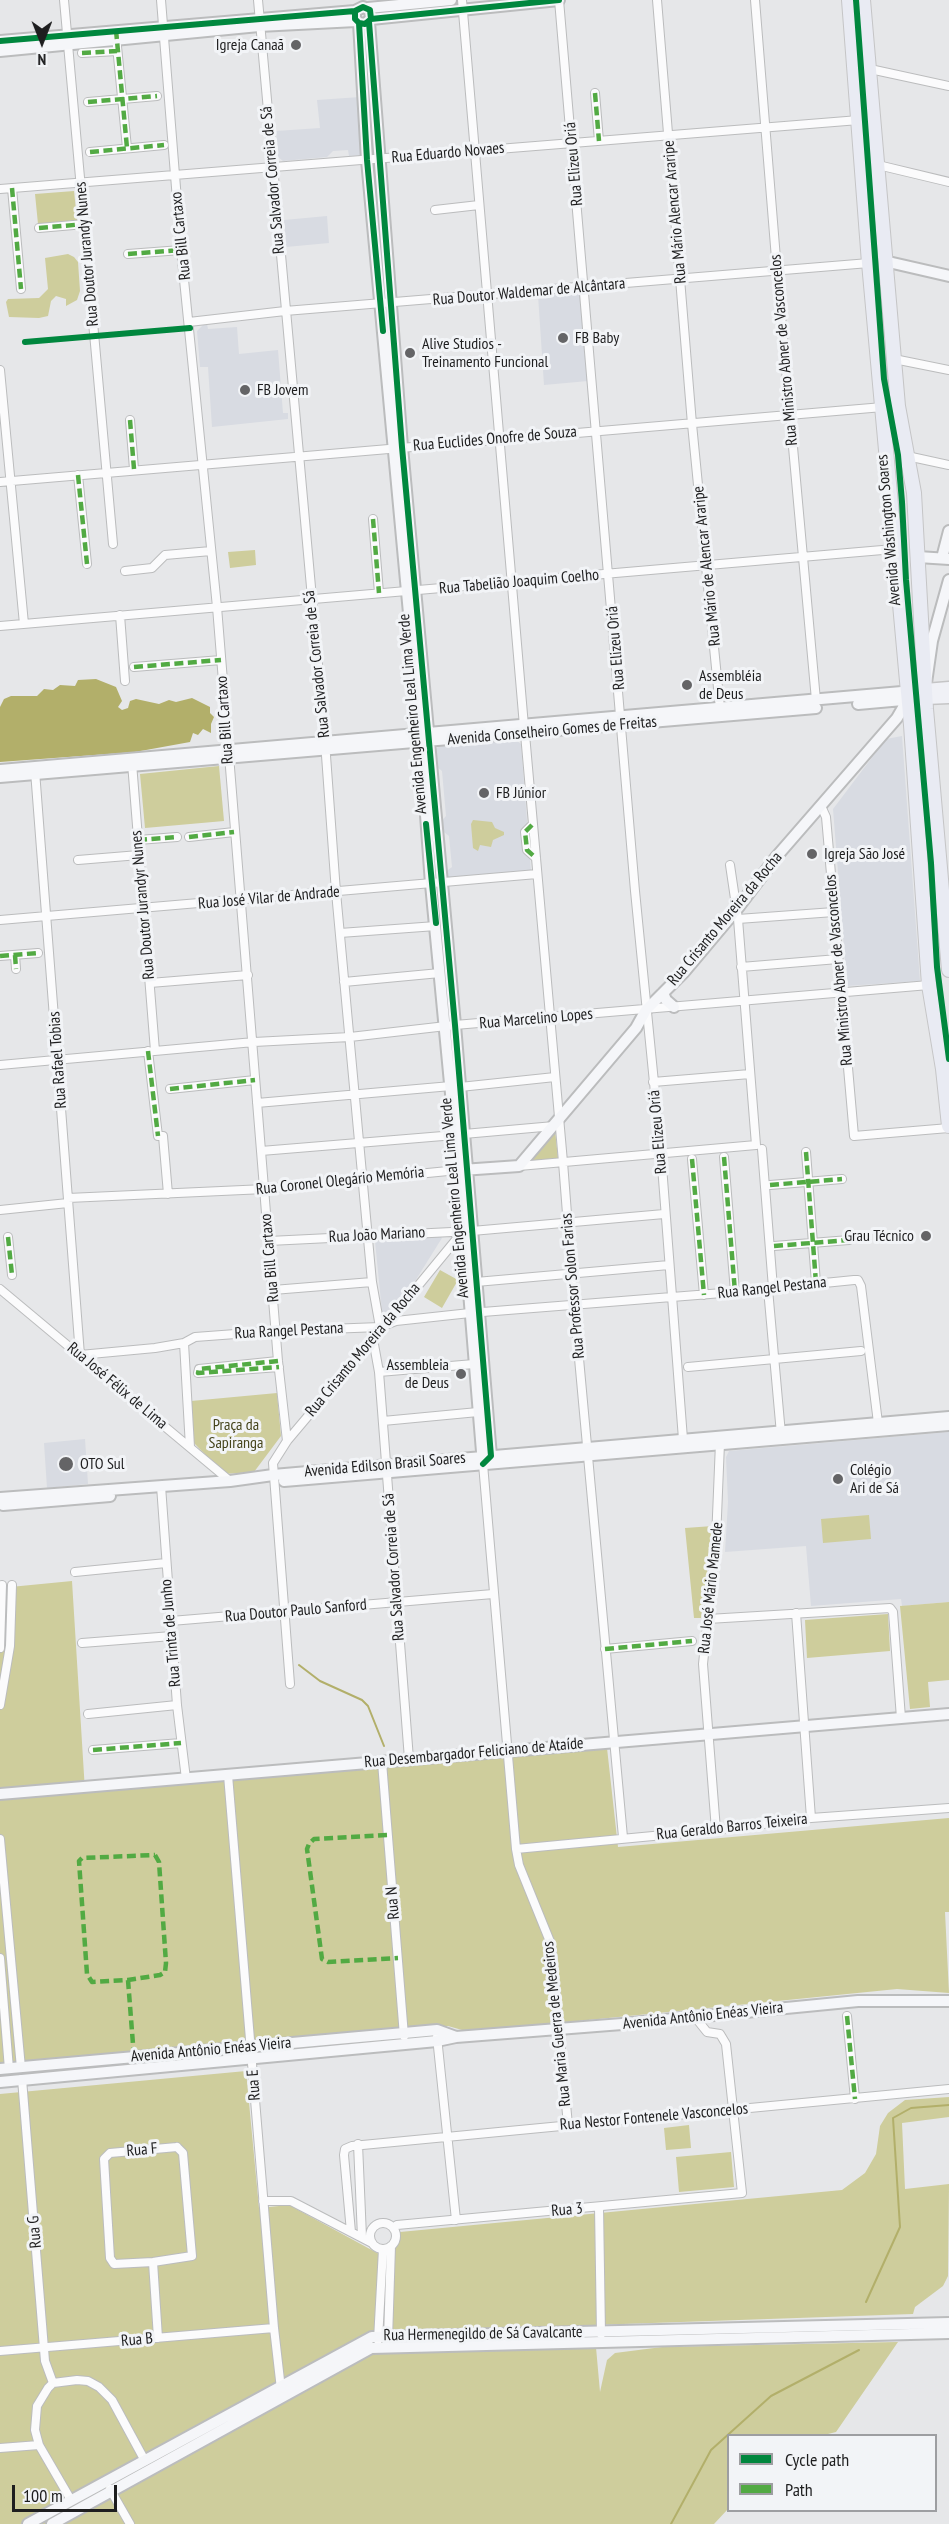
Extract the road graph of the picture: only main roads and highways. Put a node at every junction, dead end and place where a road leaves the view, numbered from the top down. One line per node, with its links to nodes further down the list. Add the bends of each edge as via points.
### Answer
1 (849, 0): 4 (highway, Avenida Washington Soares)
2 (863, 0): 3 (highway, Avenida Washington Soares, via 898,406)
3 (911, 477): 4 (highway, via 910,492 902,502 896,501); 6 (highway, Avenida Washington Soares)
4 (890, 492): 10 (highway, Avenida Washington Soares, via 922,858 921,897 929,985)
5 (949, 688): 6 (main road)
6 (925, 694): 7 (main road); 8 (highway, Avenida Washington Soares)
7 (949, 697)
8 (945, 871): 9 (highway, Avenida Washington Soares)
9 (949, 970)
10 (949, 1127)

